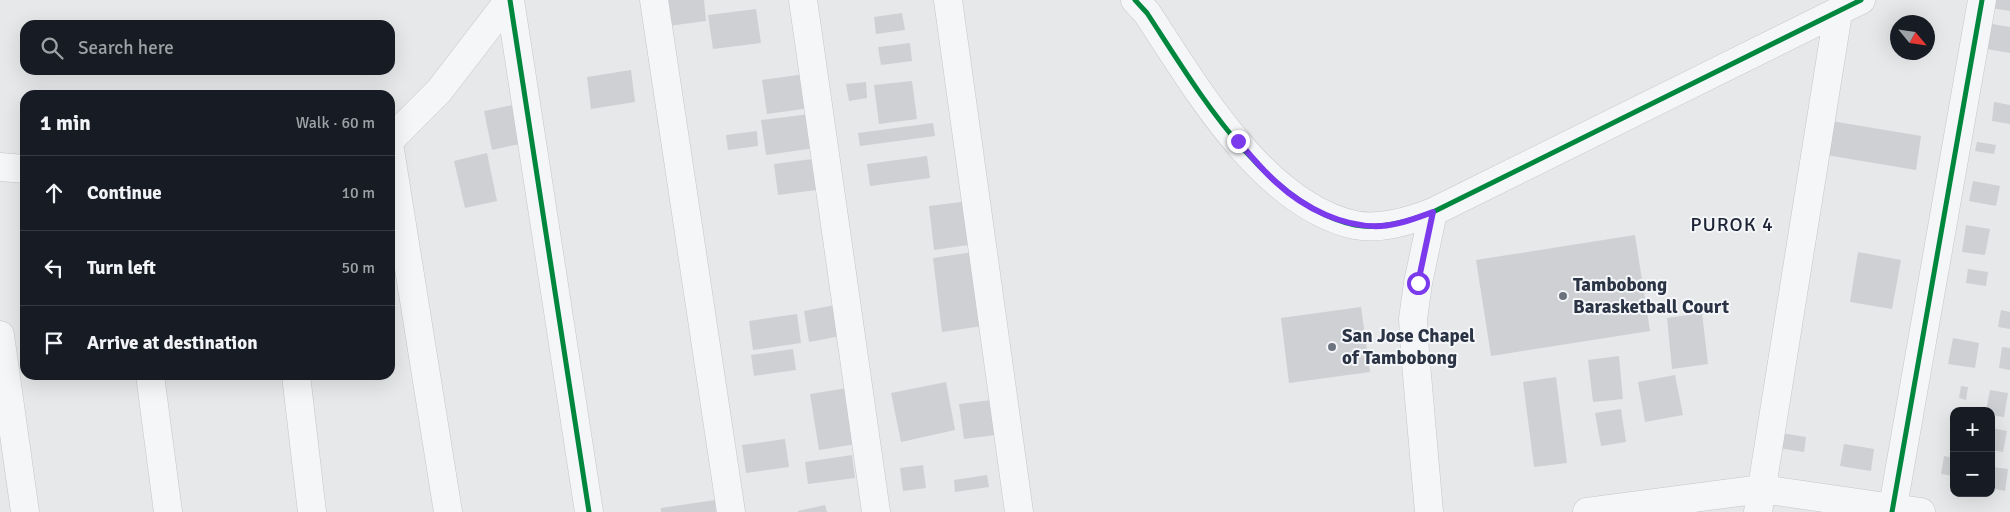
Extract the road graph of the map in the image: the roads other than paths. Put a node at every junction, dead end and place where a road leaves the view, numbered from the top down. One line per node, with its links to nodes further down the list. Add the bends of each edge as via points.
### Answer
1 (510, 0): 8 (street, via 439,91); 22 (street)
2 (654, 0): 23 (street)
3 (803, 0): 24 (street)
4 (948, 0): 25 (street)
5 (1135, 0): 12 (street, via 1208,105 1277,184 1331,218 1357,225 1382,226 1410,221)
6 (1982, 0): 17 (street)
7 (1849, 6): 12 (street); 16 (street)
8 (395, 135)
9 (0, 167): 10 (street)
10 (20, 169)
11 (395, 181): 21 (street)
12 (1433, 212): 26 (street, via 1413,319)
13 (0, 335): 18 (street)
14 (151, 380): 19 (street)
15 (297, 380): 20 (street)
16 (1760, 501): 17 (street); 27 (street)
17 (1892, 510): 28 (street)
18 (25, 512)
19 (168, 512)
20 (312, 512)
21 (448, 512)
22 (589, 512)
23 (731, 512)
24 (876, 512)
25 (1019, 512)
26 (1429, 512)
27 (1586, 512)
28 (1922, 512)

